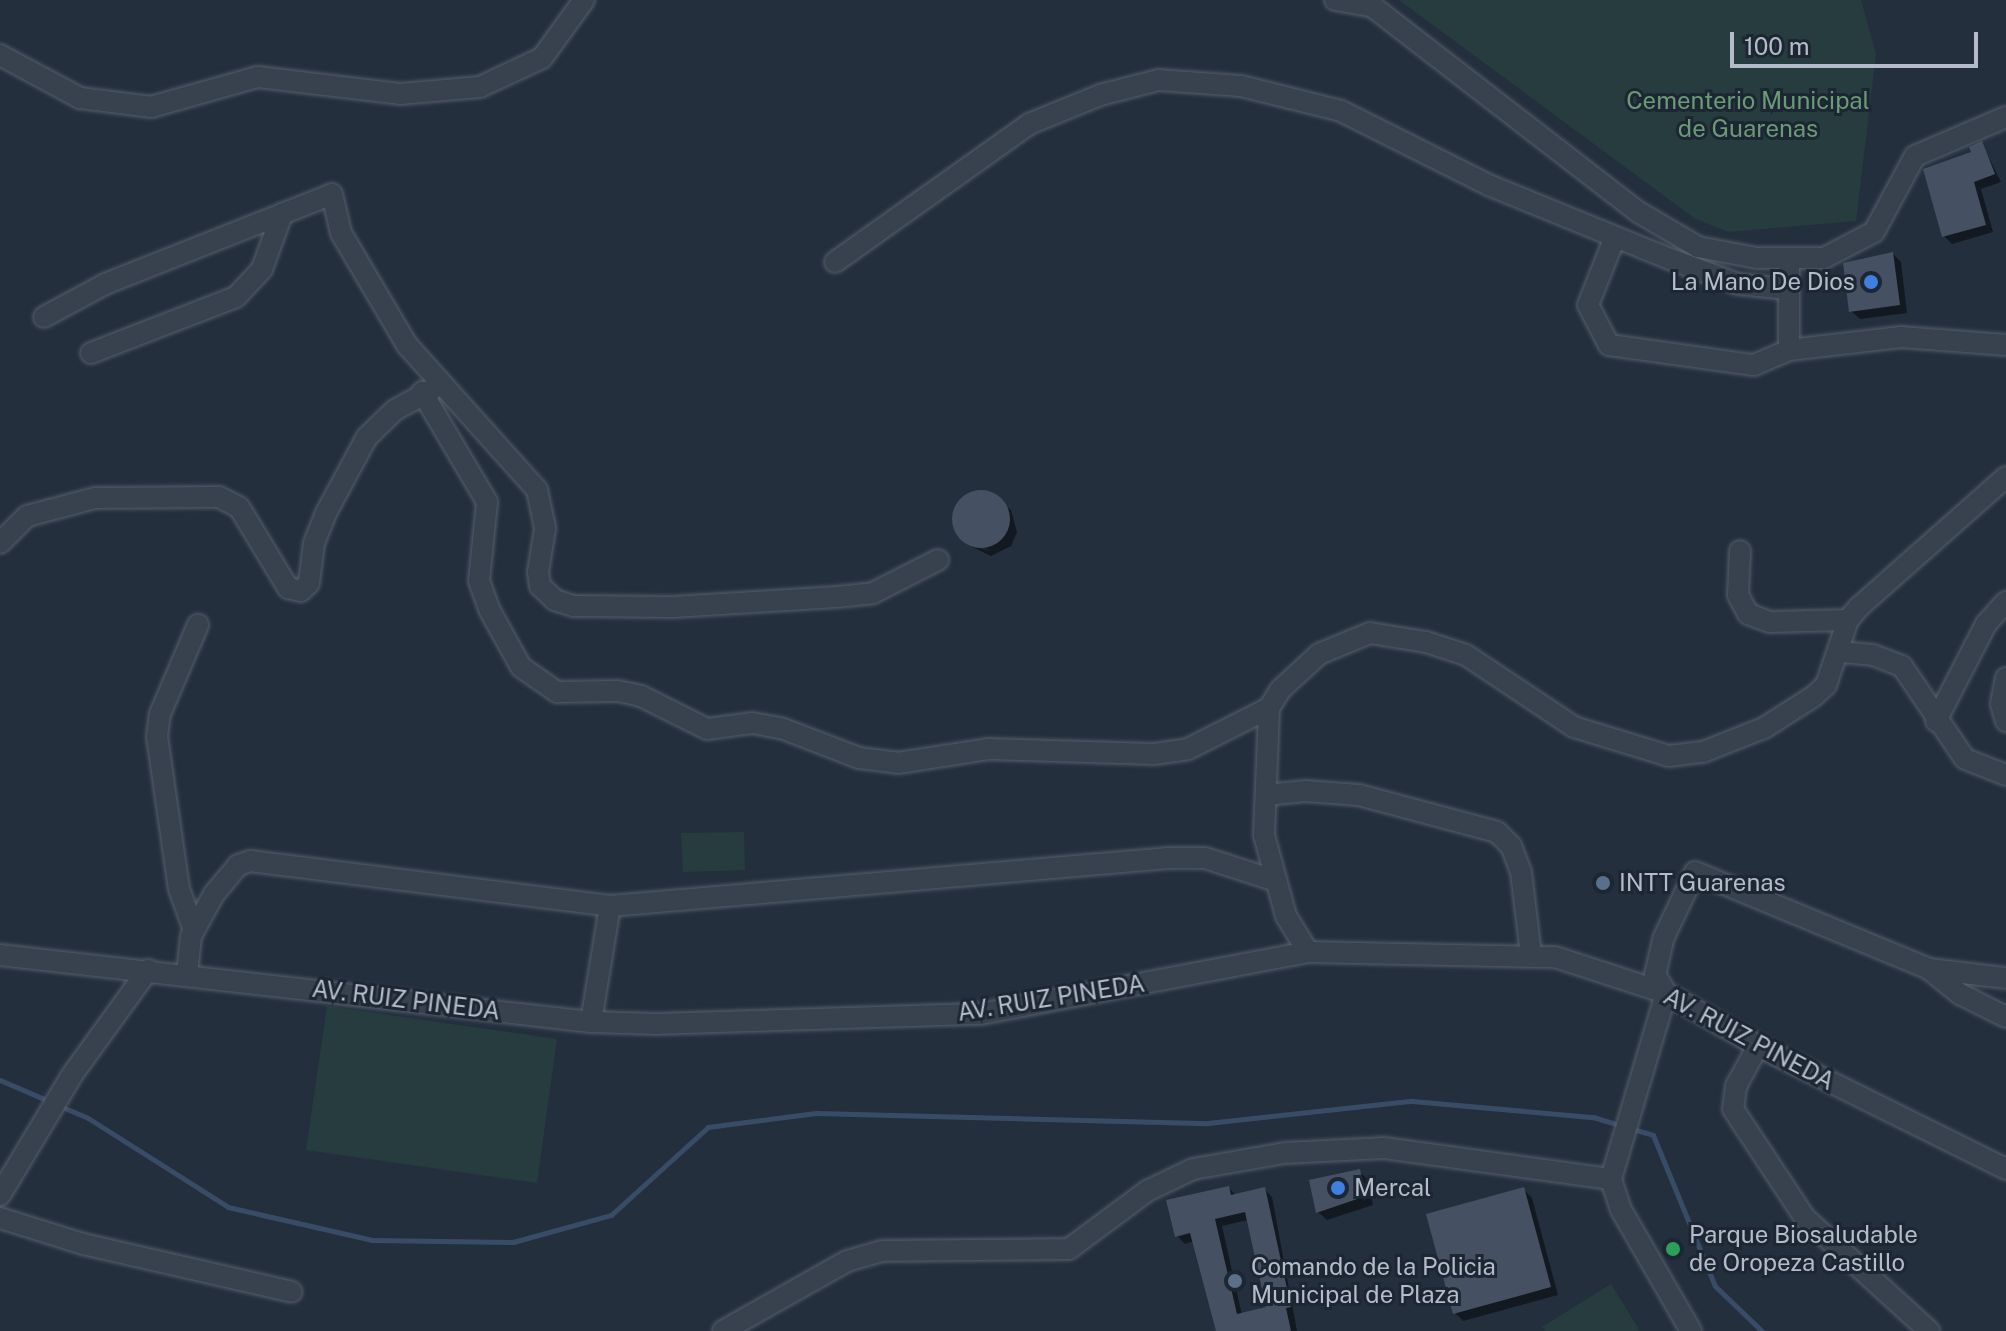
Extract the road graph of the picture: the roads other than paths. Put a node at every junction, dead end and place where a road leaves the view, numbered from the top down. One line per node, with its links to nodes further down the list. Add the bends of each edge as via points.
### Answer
1 (584, 0): 3 (street, via 542,58 480,87 400,94 320,80 258,77 151,107 80,98)
2 (1335, 0): 7 (street, via 1373,7 1640,213 1686,240 1757,258)
3 (0, 55)
4 (2006, 117): 7 (street, via 1915,156 1874,232 1824,258)
5 (282, 214): 10 (street, via 105,284); 13 (street, via 262,269 236,297); 14 (street, via 332,194 341,233)
6 (1615, 237): 8 (street, via 1491,186 1341,111 1241,86 1159,80 1100,95 1029,124); 9 (street, via 1738,284); 12 (street, via 1588,305 1609,345 1754,365)
7 (1789, 258): 9 (street)
8 (835, 262)
9 (1788, 289): 12 (street)
10 (44, 317)
11 (2006, 345): 12 (street, via 1901,337)
12 (1789, 350)
13 (91, 353)
14 (431, 390): 16 (street, via 367,437 326,513 314,543 309,583 301,591 288,588 239,507 219,497 95,498 27,516); 18 (street, via 537,490 545,529 540,586 555,600 574,606 673,607 837,597 873,593); 24 (street, via 487,502 489,524 479,553 479,581 490,611 521,667 557,692 629,693 707,729 752,723 781,728 859,758 898,763 1002,749 1154,754 1188,749)
15 (2006, 477): 20 (street)
16 (0, 543)
17 (1740, 551): 20 (street, via 1738,595 1748,614 1770,622)
18 (938, 560)
19 (2006, 602): 25 (street, via 1986,624)
20 (1848, 620): 22 (street)
21 (198, 625): 31 (street, via 160,714 157,737 179,889)
22 (1840, 652): 24 (street, via 1826,685 1794,709 1724,746 1684,756 1574,727 1466,655 1370,633 1319,654 1281,689); 25 (street, via 1873,655 1902,666)
23 (2006, 678): 26 (street, via 2001,704)
24 (1269, 708): 28 (street)
25 (1936, 721): 27 (street, via 1965,759)
26 (2006, 721)
27 (2006, 775)
28 (1266, 795): 29 (street, via 1264,835); 34 (street, via 1359,795 1497,832 1511,846 1521,872)
29 (1273, 880): 30 (street, via 1205,858 1169,858); 32 (street)
30 (610, 906): 31 (street, via 250,861 226,877); 41 (street)
31 (194, 930): 37 (street)
32 (1308, 952): 34 (street, AV. RUIZ PINEDA); 41 (street, AV. RUIZ PINEDA, via 980,1014 756,1024)
33 (0, 955): 36 (street, AV. RUIZ PINEDA, via 78,967)
34 (1531, 955): 39 (street, AV. RUIZ PINEDA, via 1555,957)
35 (1929, 969): 38 (street); 39 (street, via 1698,871 1663,939 1655,975); 40 (street, via 1960,994)
36 (148, 970): 37 (street, AV. RUIZ PINEDA); 45 (street, via 72,1075)
37 (187, 974): 41 (street, AV. RUIZ PINEDA)
38 (2006, 978)
39 (1666, 993): 42 (street, AV. RUIZ PINEDA); 44 (street)
40 (2006, 1017)
41 (591, 1022)
42 (1758, 1046): 43 (street, AV. RUIZ PINEDA); 50 (street, via 1736,1086 1733,1109 1805,1218)
43 (2006, 1169)
44 (1611, 1179): 48 (street, via 1384,1148 1285,1153 1193,1169 1147,1191 1069,1249 883,1251 847,1261); 49 (street, via 1621,1210)
45 (0, 1195)
46 (0, 1218): 47 (street, via 83,1244)
47 (292, 1292)
48 (723, 1331)
49 (1691, 1331)
50 (1929, 1331)

